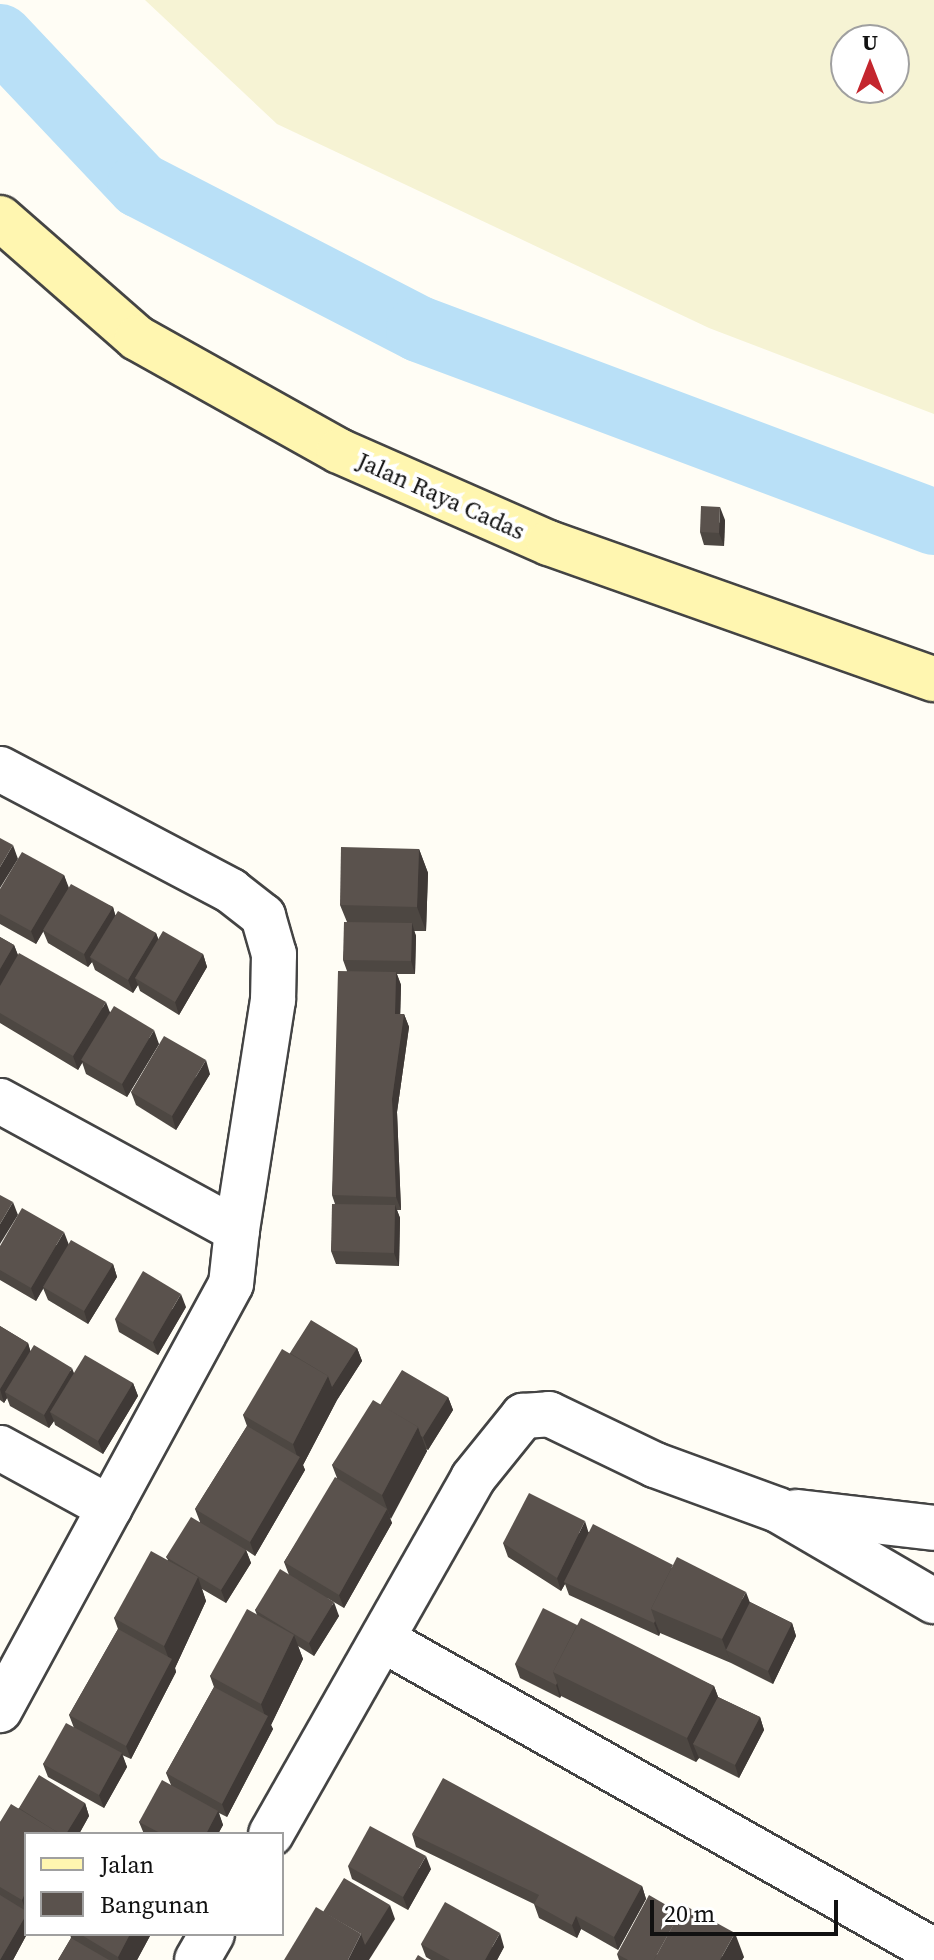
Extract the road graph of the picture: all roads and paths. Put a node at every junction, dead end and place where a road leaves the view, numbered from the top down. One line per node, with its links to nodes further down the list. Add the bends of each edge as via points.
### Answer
1 (0, 218): 2 (street, Jalan Raya Cadas, via 137,338 339,451 549,543)
2 (934, 679)
3 (0, 769): 5 (street, via 231,891 263,916 274,954 273,1000)
4 (0, 1101): 5 (street)
5 (237, 1230): 7 (street, via 231,1284)
6 (0, 1448): 7 (street)
7 (110, 1508): 12 (street)
8 (778, 1510): 9 (street); 10 (street); 11 (street, via 655,1465 549,1414 523,1416 473,1478)
9 (934, 1528)
10 (934, 1601)
11 (385, 1641): 13 (street); 15 (street)
12 (0, 1710)
13 (272, 1832)
14 (211, 1936): 16 (street)
15 (934, 1951)
16 (197, 1960)

